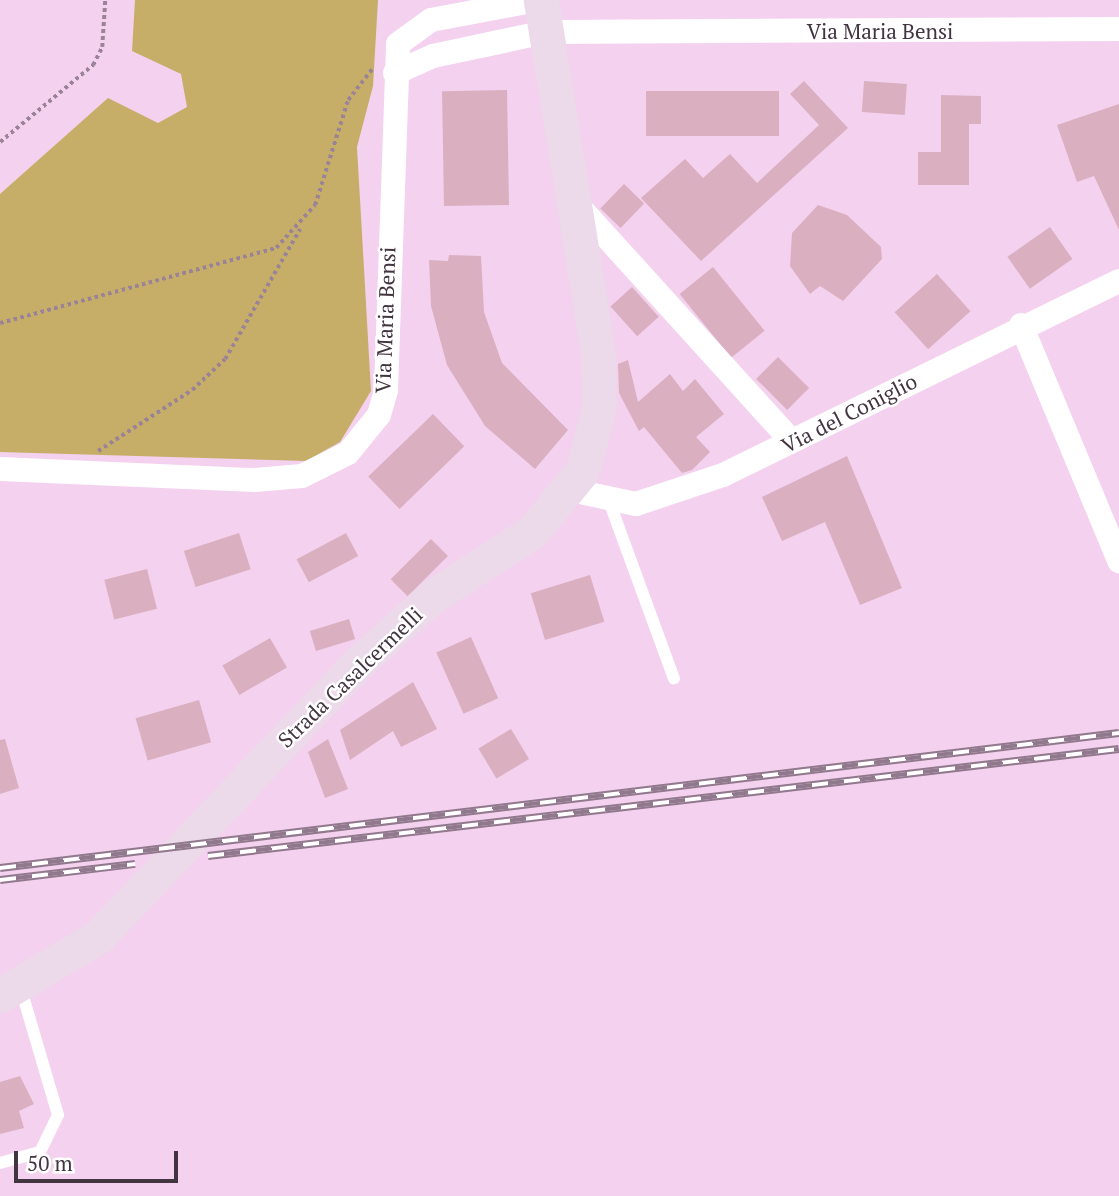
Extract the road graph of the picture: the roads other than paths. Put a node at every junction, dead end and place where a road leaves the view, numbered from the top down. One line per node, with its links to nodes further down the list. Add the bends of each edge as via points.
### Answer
1 (541, 11): 2 (street, Via Maria Bensi); 3 (street, Via Maria Bensi); 3 (street, Via Maria Bensi, via 430,20 398,44); 4 (main road, Strada Casalcermelli)
2 (1119, 29)
3 (395, 72): 8 (street, Via Maria Bensi, via 386,390 379,415 348,453 302,476 255,480)
4 (573, 201): 7 (street); 9 (main road, Strada Casalcermelli, via 600,390 590,449)
5 (1119, 281): 6 (street, Via del Coniglio)
6 (1021, 325): 7 (street, Via del Coniglio); 11 (street)
7 (792, 441): 10 (street, Via del Coniglio, via 636,504)
8 (0, 469)
9 (571, 490): 10 (street, Via del Coniglio); 13 (main road, Strada Casalcermelli, via 532,532 459,577 387,636 98,937)
10 (609, 501): 12 (lane)
11 (1119, 561)
12 (674, 679)
13 (10, 990): 14 (lane, via 58,1115 40,1152)
14 (0, 1163)

